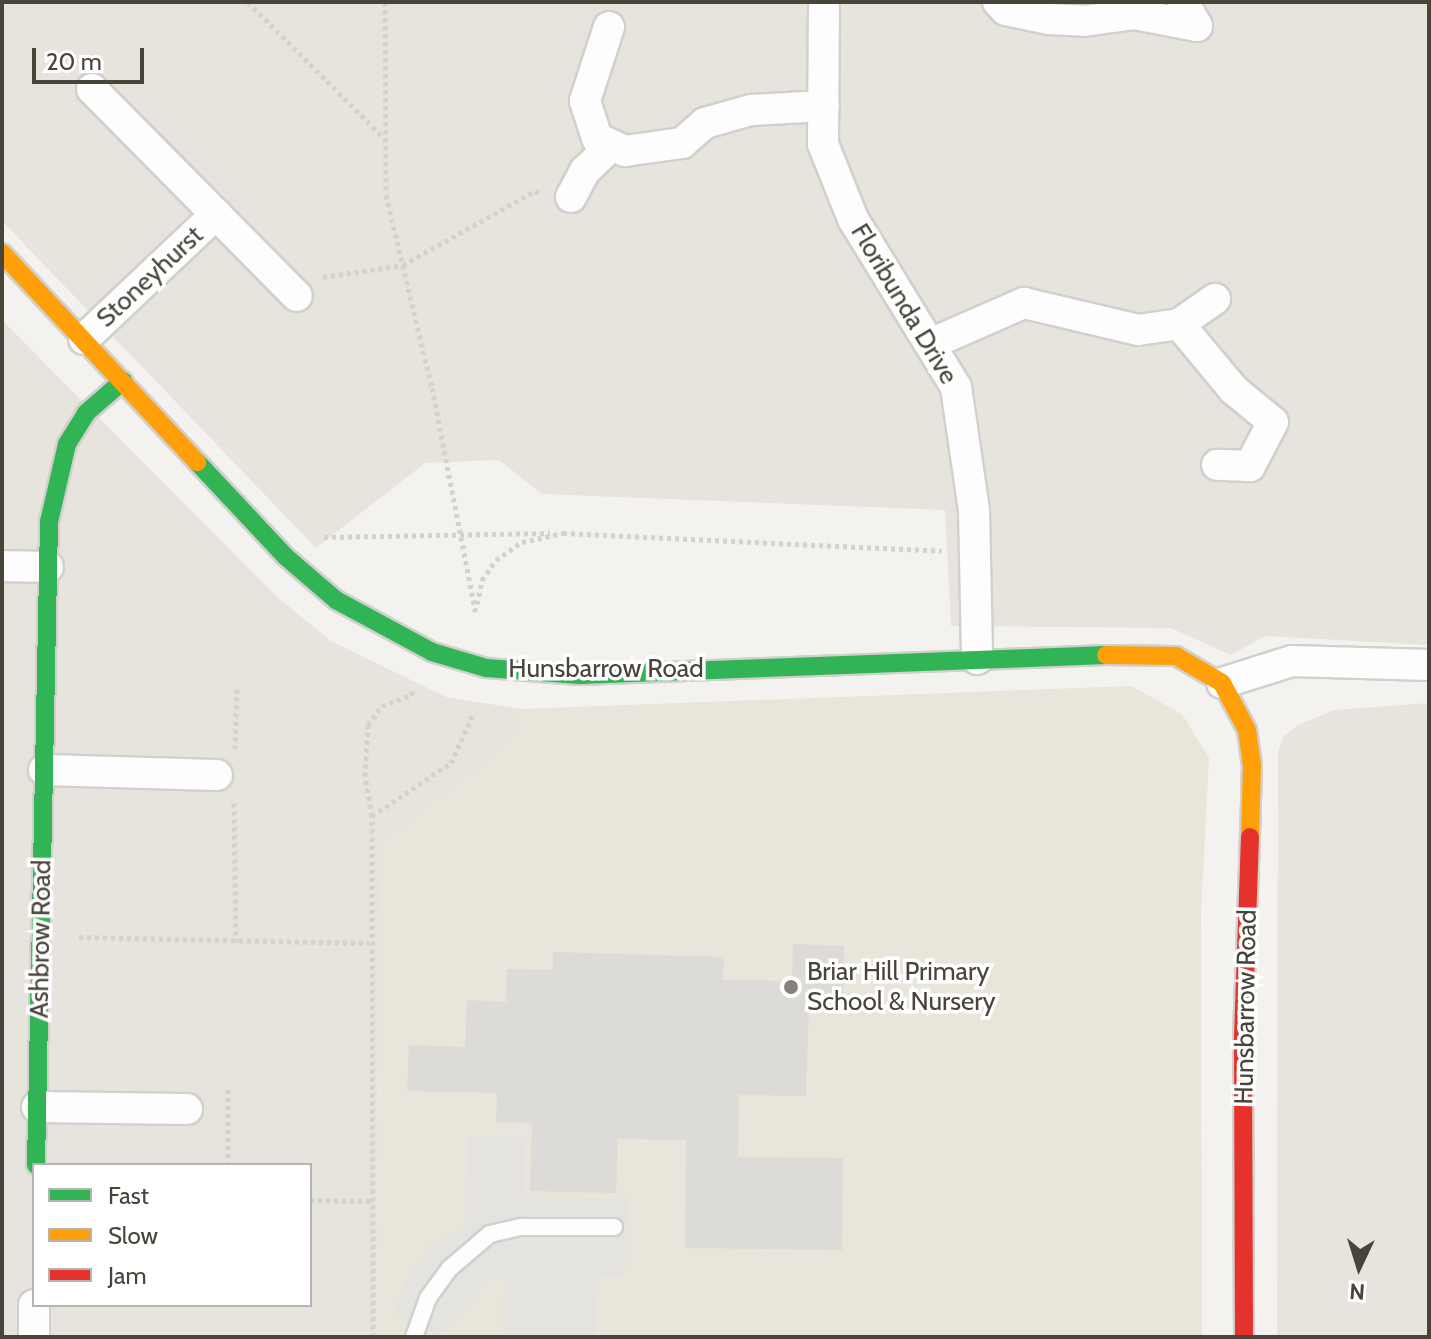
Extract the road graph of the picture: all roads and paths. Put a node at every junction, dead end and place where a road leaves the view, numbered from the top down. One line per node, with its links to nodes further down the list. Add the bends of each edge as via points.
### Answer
1 (248, 2): 9 (path)
2 (385, 2): 9 (path)
3 (824, 2): 8 (street, Floribunda Drive)
4 (998, 2): 5 (street, via 1006,10 1049,19 1084,21 1134,14 1197,26)
5 (1183, 2)
6 (609, 27): 10 (street, via 585,101 597,138)
7 (92, 89): 12 (street, Stoneyhurst)
8 (824, 106): 10 (street, via 751,110 705,123 682,143 625,151); 19 (street, Floribunda Drive, via 823,144 853,219)
9 (382, 136): 14 (path, via 386,195)
10 (612, 145): 11 (street, via 585,171)
11 (571, 197): 14 (path, via 554,201 535,191)
12 (216, 214): 15 (street, Stoneyhurst); 18 (street, Stoneyhurst)
13 (2, 253): 18 (street, Hunsbarrow Road)
14 (403, 265): 15 (path); 24 (path)
15 (289, 287)
16 (1215, 299): 17 (street)
17 (1179, 324): 19 (street, via 1138,330 1024,303); 21 (street, via 1234,390 1273,422 1250,466)
18 (84, 339): 20 (street, Hunsbarrow Road)
19 (930, 344): 25 (street, Floribunda Drive, via 956,387)
20 (123, 381): 27 (street, Ashbrow Road, via 86,413 67,444 54,483); 30 (street, Hunsbarrow Road, via 286,557 336,600)
21 (1217, 465)
22 (563, 533): 24 (path); 25 (path); 28 (path, via 522,542 496,560 482,580)
23 (320, 536): 24 (path)
24 (459, 536): 28 (path)
25 (975, 551): 31 (street, Floribunda Drive)
26 (2, 566): 27 (street)
27 (48, 567): 36 (street, Ashbrow Road)
28 (477, 606): 29 (path)
29 (476, 614)
30 (432, 652): 31 (street, Hunsbarrow Road, via 486,668 580,675); 38 (path, via 411,695 382,706 368,725 365,776)
31 (977, 659): 33 (street, Hunsbarrow Road, via 1176,656)
32 (1429, 665): 33 (street, via 1292,661)
33 (1222, 683): 54 (street, Hunsbarrow Road, via 1247,730 1252,765 1243,1037)
34 (237, 685): 37 (path)
35 (474, 712): 38 (path, via 451,763)
36 (44, 770): 37 (street); 39 (street, Ashbrow Road)
37 (229, 777): 40 (path)
38 (372, 816): 41 (path)
39 (41, 928): 40 (path, via 92,940); 43 (street, Ashbrow Road)
40 (236, 942): 41 (path)
41 (369, 943): 48 (path)
42 (228, 1089): 46 (path)
43 (37, 1107): 44 (street); 45 (street, Ashbrow Road)
44 (187, 1109)
45 (36, 1163)
46 (228, 1163)
47 (312, 1200): 48 (path)
48 (371, 1201): 52 (path)
49 (614, 1227): 53 (lane, via 521,1227 490,1234 435,1288)
50 (34, 1307): 51 (street)
51 (34, 1337)
52 (373, 1337)
53 (414, 1337)
54 (1244, 1337)

